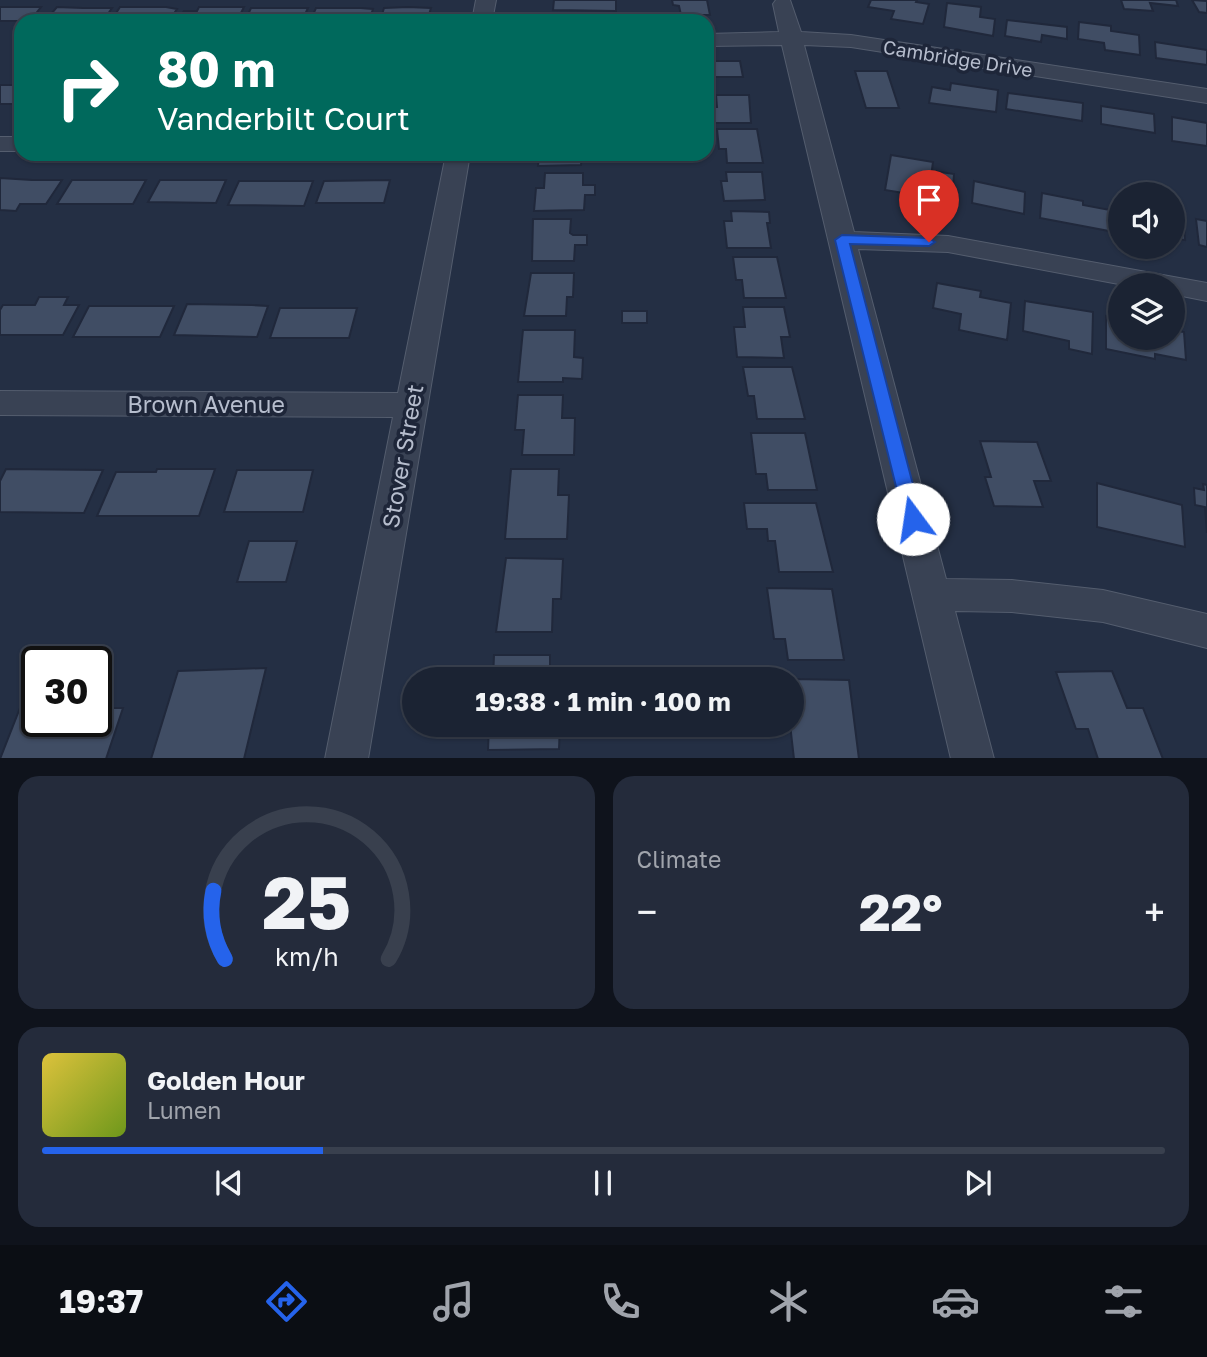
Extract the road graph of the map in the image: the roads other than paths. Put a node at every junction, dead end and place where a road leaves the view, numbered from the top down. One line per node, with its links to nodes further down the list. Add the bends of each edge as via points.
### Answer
1 (783, 4): 2 (street)
2 (791, 38): 3 (street, Cambridge Drive); 4 (street, Cambridge Drive, via 850,41); 6 (street)
3 (714, 40)
4 (1207, 96)
5 (457, 161): 11 (street, Stover Street)
6 (842, 240): 7 (street, via 948,244); 12 (street)
7 (1108, 273)
8 (1185, 288): 9 (street)
9 (1207, 292)
10 (0, 403): 11 (street, Brown Avenue)
11 (411, 405): 14 (street, Stover Street)
12 (932, 595): 13 (street, via 1012,596 1102,606); 15 (street)
13 (1207, 631)
14 (346, 758)
15 (973, 758)

